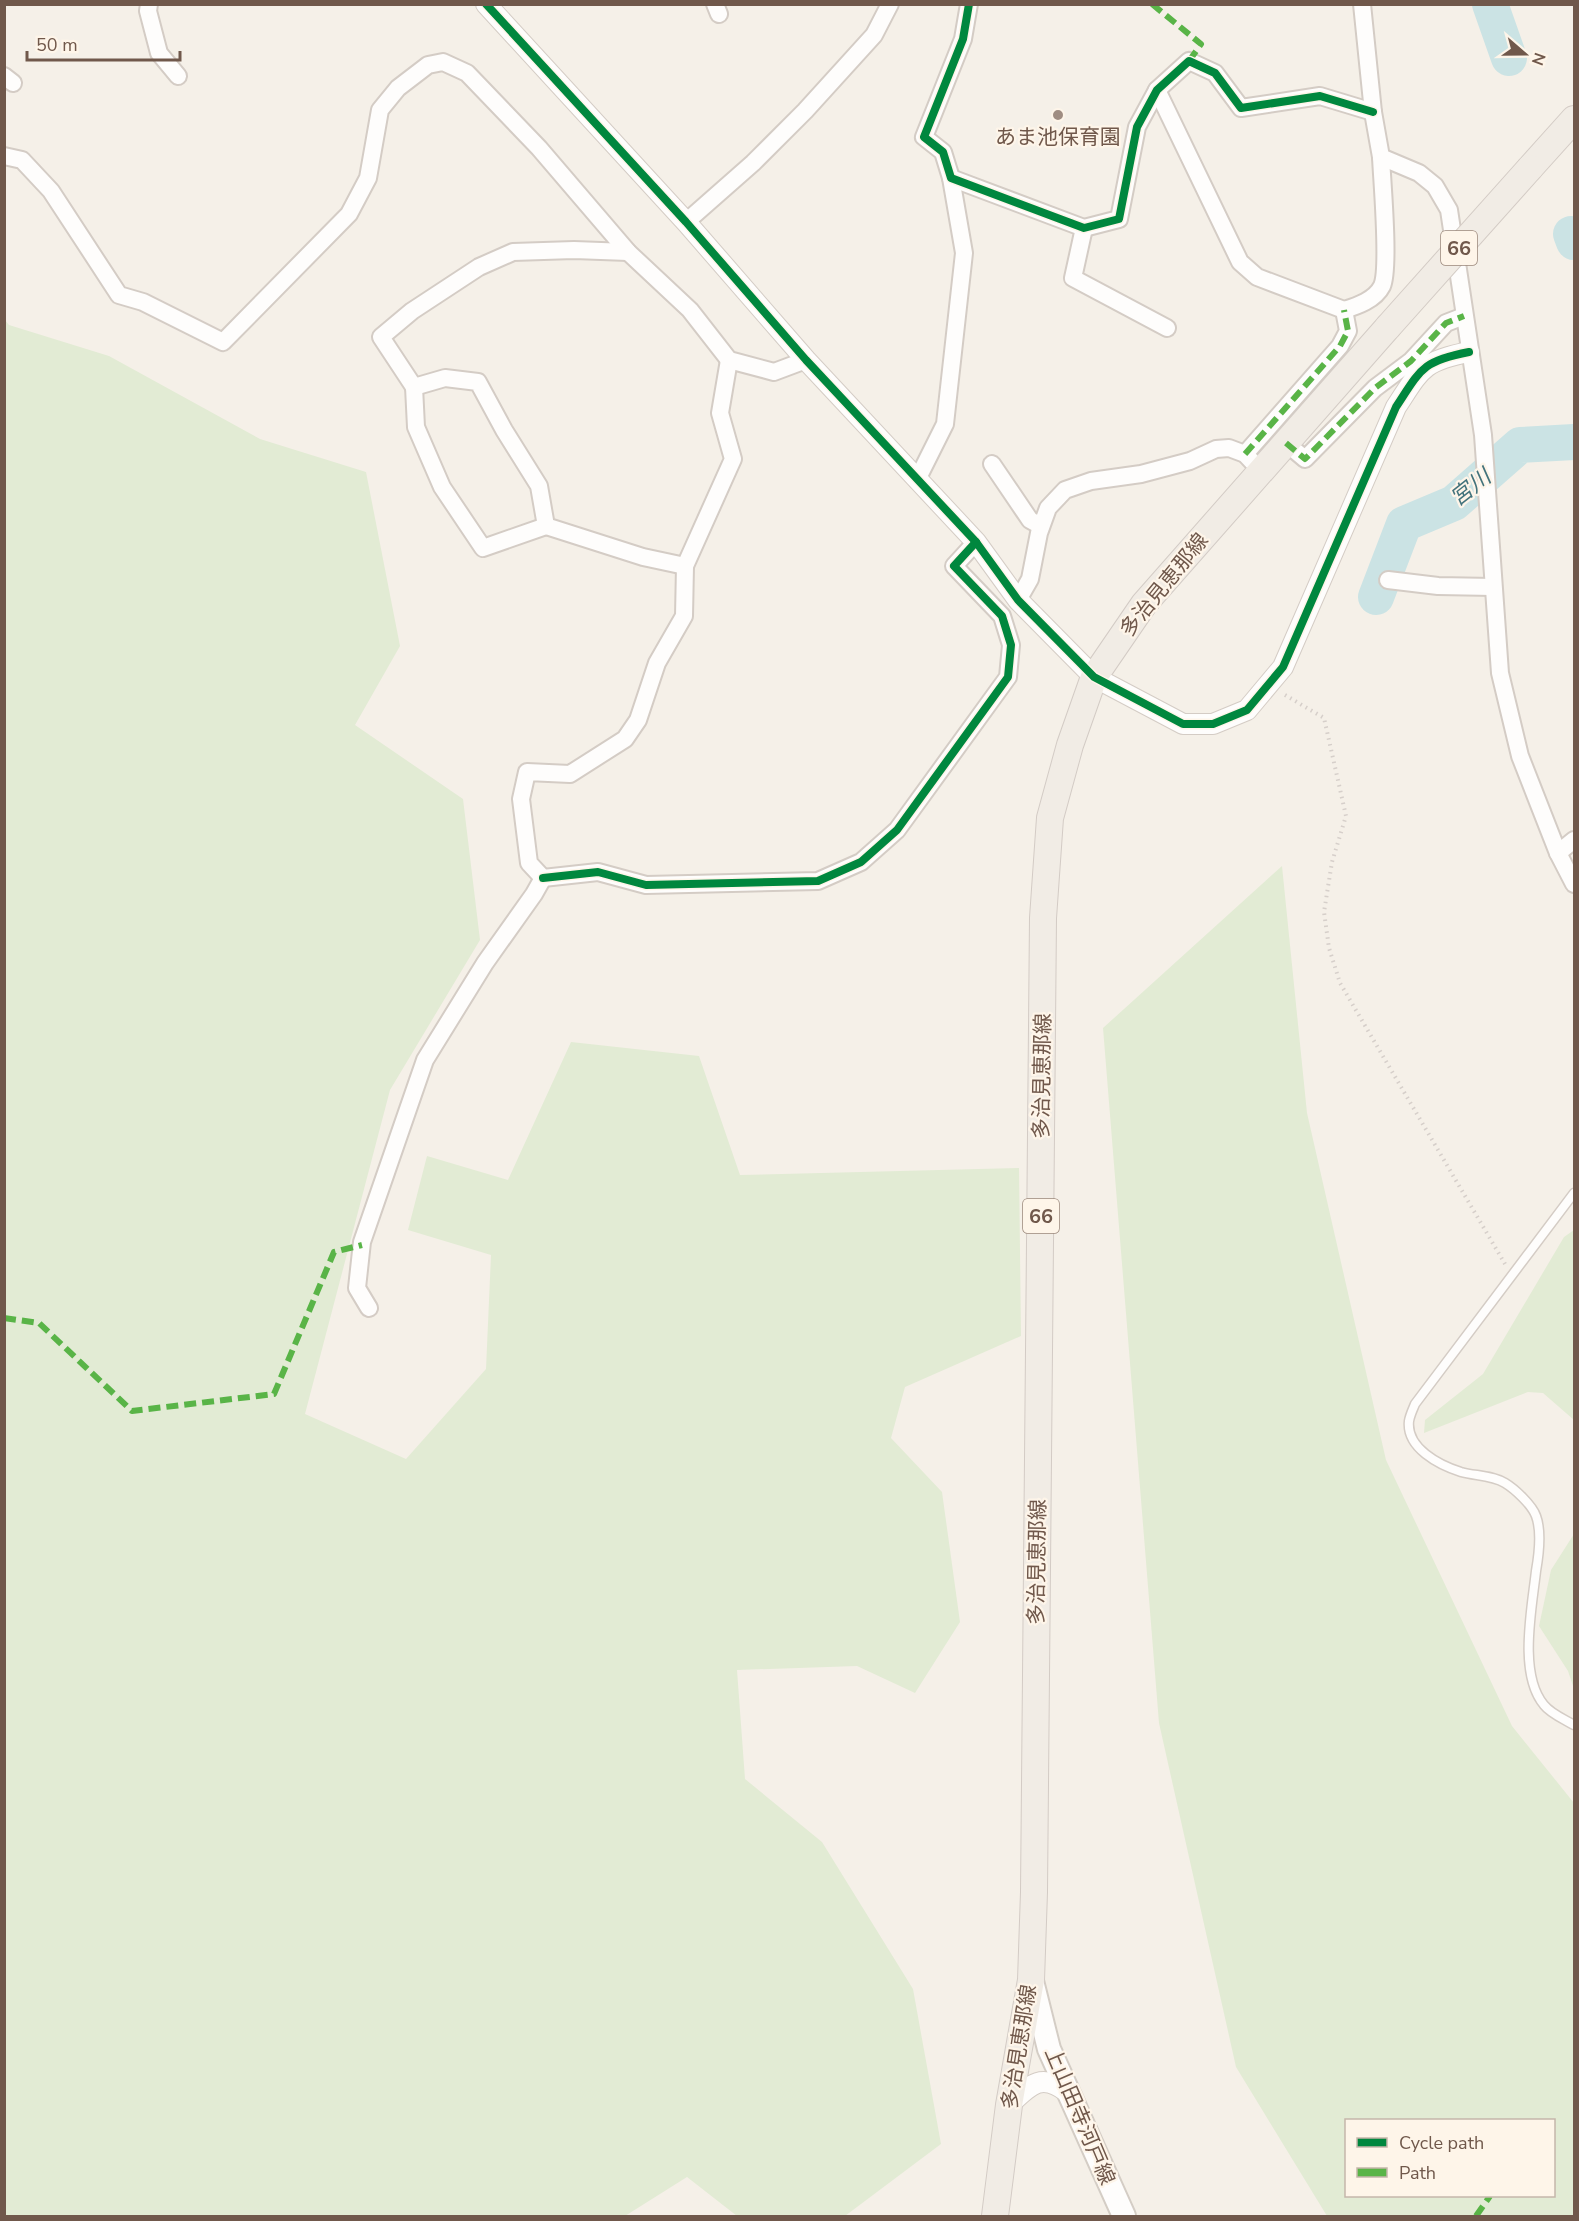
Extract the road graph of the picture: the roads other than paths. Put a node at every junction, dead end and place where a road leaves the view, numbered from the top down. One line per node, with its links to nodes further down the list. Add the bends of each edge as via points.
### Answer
1 (149, 4): 6 (street, via 159,53)
2 (486, 4): 13 (street)
3 (890, 4): 13 (street, via 874,35 805,111)
4 (969, 4): 12 (street, via 963,39 924,137 944,152)
5 (1362, 4): 8 (street)
6 (178, 75)
7 (1157, 90): 8 (street, via 1189,61 1215,73 1241,108 1320,96); 14 (street, via 1137,127 1119,219); 16 (street, via 1240,261 1257,277)
8 (1373, 112): 11 (street)
9 (1575, 118): 23 (main road, 多治見恵那線 / 66, bridge)
10 (4, 156): 15 (street, via 22,160 51,191 119,295 143,302 223,342 349,214 368,178 380,110 398,88 428,65 443,62 467,73 539,148)
11 (1381, 157): 16 (street, via 1385,262 1382,286 1365,303); 17 (street, via 1419,173 1436,186 1449,210)
12 (951, 178): 14 (street); 26 (street, via 964,253 945,424)
13 (686, 222): 21 (street)
14 (1084, 228): 18 (street, via 1073,278)
15 (628, 252): 20 (street, via 690,310); 22 (street, via 513,252 479,267 412,311 381,337)
16 (1344, 310): 24 (street, via 1348,331 1340,345)
17 (1464, 316): 19 (street); 23 (street, via 1446,323 1411,361 1375,388 1305,459)
18 (1167, 328)
19 (1469, 352): 32 (street, via 1483,435); 34 (street, via 1431,362 1420,371 1396,407 1283,667 1247,710 1213,724 1183,724)
20 (729, 360): 21 (street, via 774,372); 30 (street, via 720,413 733,459)
21 (806, 360): 26 (street)
22 (414, 387): 27 (street, via 445,378 478,382 539,486); 27 (street, via 416,427 442,487 483,548)
23 (1286, 443): 24 (main road, 多治見恵那線 / 66)
24 (1253, 462): 28 (street, via 1229,448 1216,448 1180,464 1091,481 1065,490 1048,508); 34 (main road, 多治見恵那線 / 66, via 1143,604)
25 (992, 464): 28 (street, via 1030,520)
26 (917, 480): 29 (street)
27 (546, 526): 30 (street)
28 (1041, 526): 33 (street, via 1030,579)
29 (976, 542): 33 (street); 37 (street, via 954,566 1002,616 1011,645 1008,677 897,830 861,862 818,881 646,885 598,872)
30 (685, 566): 37 (street, via 684,616 657,663 638,720 625,739 570,774 527,772 520,799 529,863)
31 (1388, 580): 32 (street)
32 (1493, 587): 36 (street, via 1500,673 1509,715 1520,756)
33 (1018, 600): 34 (street)
34 (1094, 677): 42 (main road, 多治見恵那線 / 66, via 1050,818 1043,918)
35 (1575, 840): 36 (street)
36 (1558, 853): 38 (street)
37 (543, 878): 40 (street, via 425,1060 362,1242 357,1288)
38 (1575, 884)
39 (1575, 1193): 41 (lane, via 1415,1404 1409,1420 1410,1434 1418,1447 1436,1461 1460,1472 1504,1482 1536,1515 1539,1533 1530,1622 1531,1676 1543,1705)
40 (369, 1308)
41 (1575, 1725)
42 (1031, 1980): 43 (main road, 上山田寺河戸線, via 1049,2049); 44 (main road, 多治見恵那線 / 66)
43 (1067, 2092): 44 (street, via 1056,2084 1039,2082); 46 (main road, 上山田寺河戸線)
44 (1009, 2105): 45 (main road, 多治見恵那線 / 66)
45 (995, 2217)
46 (1124, 2217)

